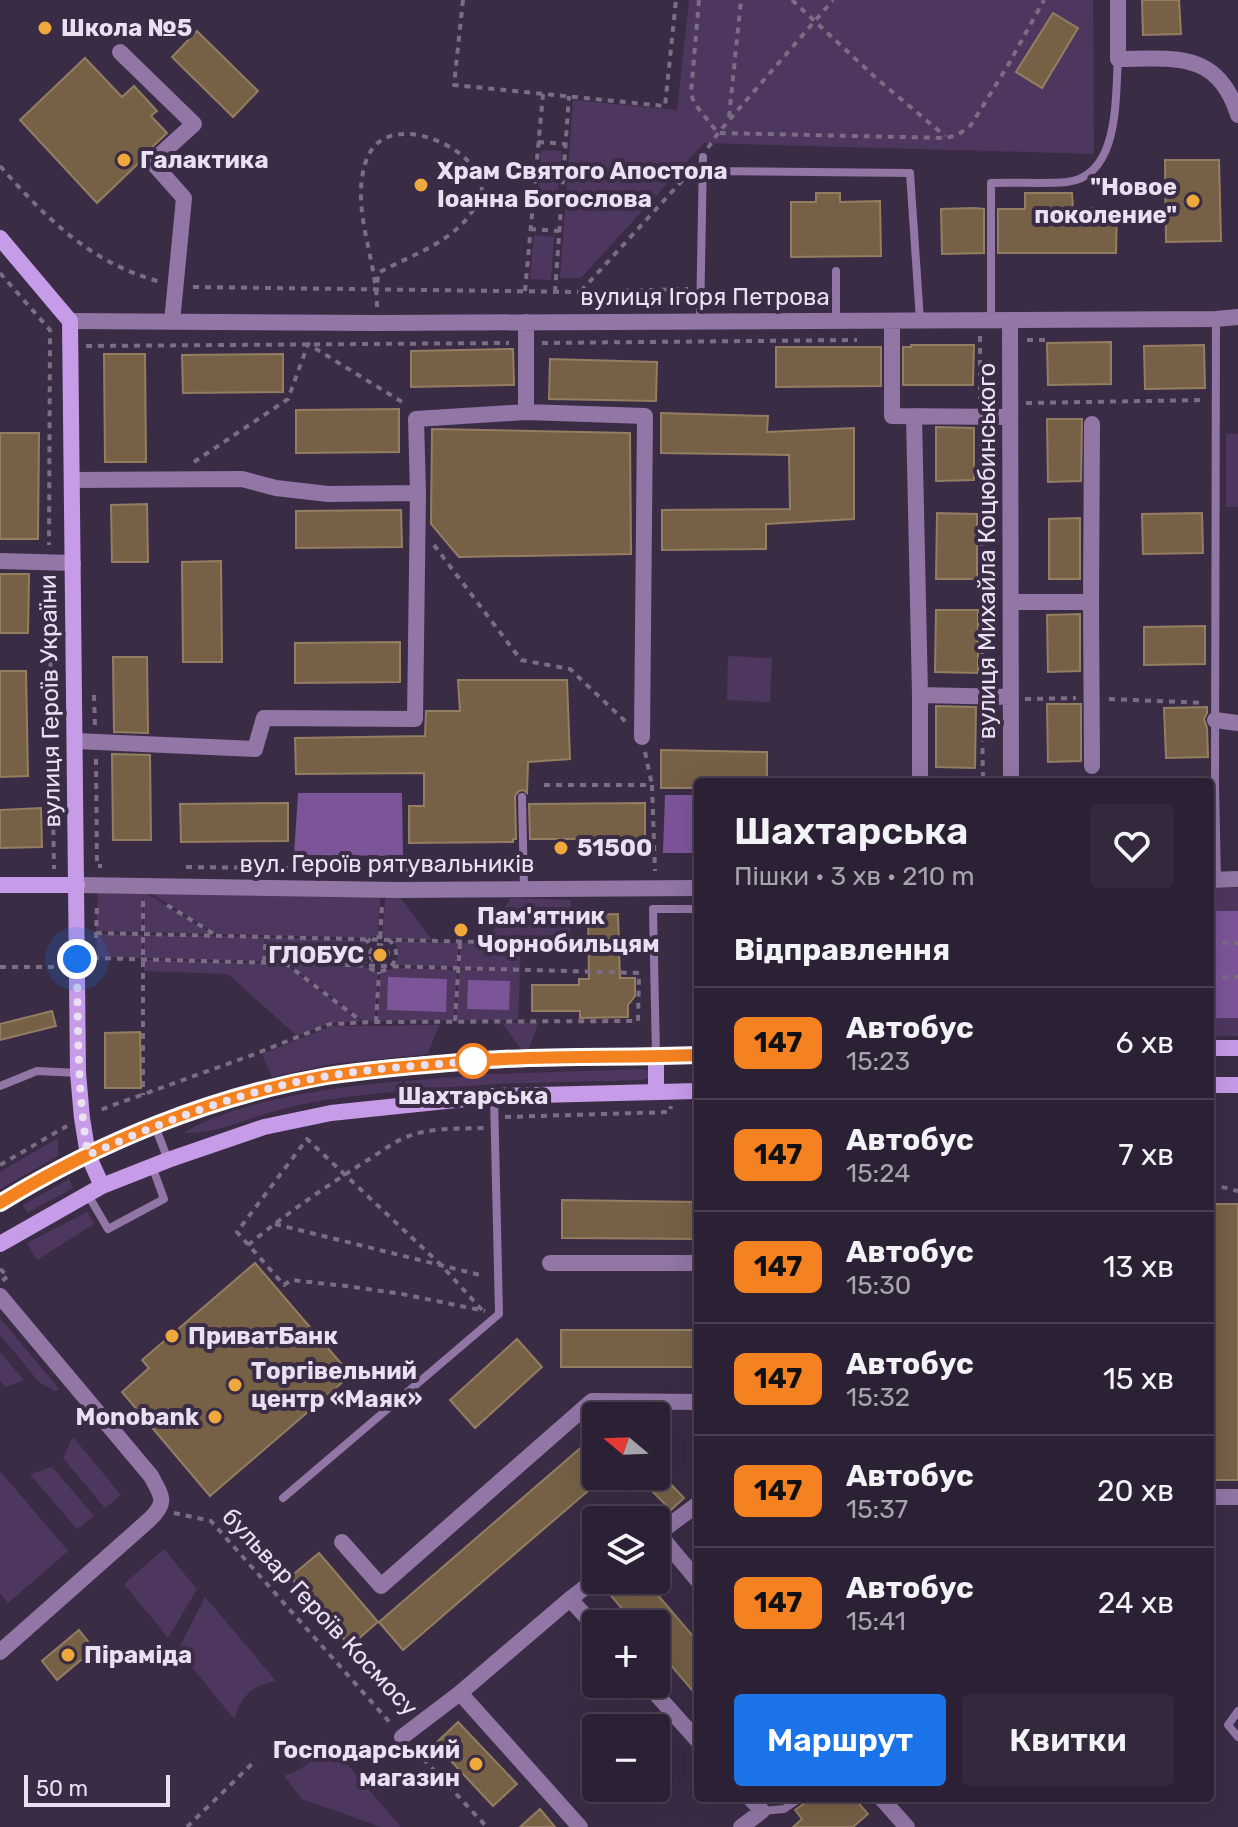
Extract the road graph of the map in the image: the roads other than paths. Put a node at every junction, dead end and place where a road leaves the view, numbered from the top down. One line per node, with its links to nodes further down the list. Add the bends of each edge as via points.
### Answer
1 (1118, 0): 3 (street)
2 (120, 52): 17 (street, via 194,124 152,162 184,198)
3 (1118, 59): 4 (street, via 1178,59 1204,67 1226,86); 19 (lane, via 1110,143 1094,168 1070,182 991,183)
4 (1238, 115)
5 (703, 157): 6 (lane)
6 (703, 171): 13 (lane); 16 (lane, via 910,173)
7 (0, 238): 12 (street)
8 (836, 271): 14 (lane)
9 (1238, 317): 10 (street, вулиця Ігоря Петрова)
10 (1216, 319): 11 (street, вулиця Ігоря Петрова); 32 (lane)
11 (1010, 320): 19 (street, вулиця Ігоря Петрова); 22 (street, вулиця Михайла Коцюбинського)
12 (70, 321): 17 (street, вулиця Ігоря Петрова); 24 (street, вулиця Героїв України)
13 (700, 321): 14 (street, вулиця Ігоря Петрова); 18 (street, вулиця Ігоря Петрова)
14 (836, 321): 15 (street, вулиця Ігоря Петрова)
15 (892, 321): 16 (street, вулиця Ігоря Петрова); 21 (street, via 892,416)
16 (920, 321): 19 (street, вулиця Ігоря Петрова)
17 (172, 322): 18 (street, вулиця Ігоря Петрова)
18 (526, 322): 20 (street)
19 (985, 325)
20 (526, 412): 25 (street, via 416,419); 34 (street, via 645,416)
21 (914, 416): 22 (street); 30 (street)
22 (1010, 417): 28 (street, вулиця Михайла Коцюбинського)
23 (1092, 424): 29 (street)
24 (72, 480): 25 (street, via 242,479 328,494); 27 (street, вулиця Героїв України)
25 (418, 493): 35 (street, via 415,719 264,718 255,749)
26 (0, 561): 27 (street)
27 (73, 563): 35 (street, вулиця Героїв України)
28 (1011, 602): 29 (street); 31 (street, вулиця Михайла Коцюбинського)
29 (1091, 602): 36 (street)
30 (920, 695): 31 (street); 37 (street)
31 (1017, 698): 38 (street, вулиця Михайла Коцюбинського)
32 (1215, 712): 33 (street); 41 (lane)
33 (1238, 723)
34 (642, 737)
35 (75, 741): 43 (street, вулиця Героїв України)
36 (1092, 766)
37 (920, 778)
38 (1011, 778)
39 (522, 797): 45 (lane)
40 (1238, 879): 41 (street)
41 (1214, 880)
42 (0, 885): 43 (street)
43 (77, 885): 45 (street, вул. Героїв рятувальників); 51 (street, вулиця Героїв України)
44 (694, 888): 45 (street, вул. Героїв рятувальників)
45 (524, 890)
46 (694, 909): 50 (lane, via 653,909)
47 (1214, 1048): 48 (street)
48 (1238, 1048)
49 (694, 1055): 50 (street)
50 (656, 1056): 55 (street); 58 (street, via 487,1060 327,1076 264,1090)
51 (78, 1073): 54 (lane, via 37,1071); 59 (street, вулиця Героїв України)
52 (1214, 1085): 53 (street)
53 (1238, 1085)
54 (0, 1086)
55 (656, 1091): 56 (street); 57 (street)
56 (694, 1091)
57 (494, 1096): 60 (street, via 331,1113 264,1127); 70 (lane, via 499,1314)
58 (155, 1126): 59 (street); 60 (lane)
59 (88, 1155): 61 (street, вулиця Героїв України); 62 (street)
60 (160, 1163): 61 (street); 61 (lane, via 164,1199 108,1229)
61 (95, 1190): 63 (street)
62 (0, 1203)
63 (0, 1244)
64 (550, 1263): 65 (street)
65 (694, 1263)
66 (0, 1296): 79 (street, via 151,1476 162,1496 160,1510)
67 (694, 1402): 73 (street, via 592,1401 381,1586)
68 (1214, 1497): 69 (street)
69 (1238, 1497)
70 (283, 1498)
71 (694, 1507): 72 (street)
72 (670, 1524)
73 (342, 1542)
74 (670, 1549): 75 (street)
75 (694, 1576)
76 (582, 1590): 77 (street)
77 (570, 1599): 78 (street); 80 (street)
78 (582, 1612)
79 (0, 1652)
80 (460, 1693): 83 (street); 90 (street)
81 (660, 1698): 84 (street)
82 (1238, 1711): 85 (lane, via 1228,1725)
83 (402, 1737)
84 (694, 1737)
85 (1238, 1737)
86 (754, 1802): 89 (street)
87 (794, 1802): 89 (lane)
88 (885, 1802): 92 (street)
89 (762, 1811): 91 (street)
90 (580, 1827)
91 (741, 1827)
92 (907, 1827)

